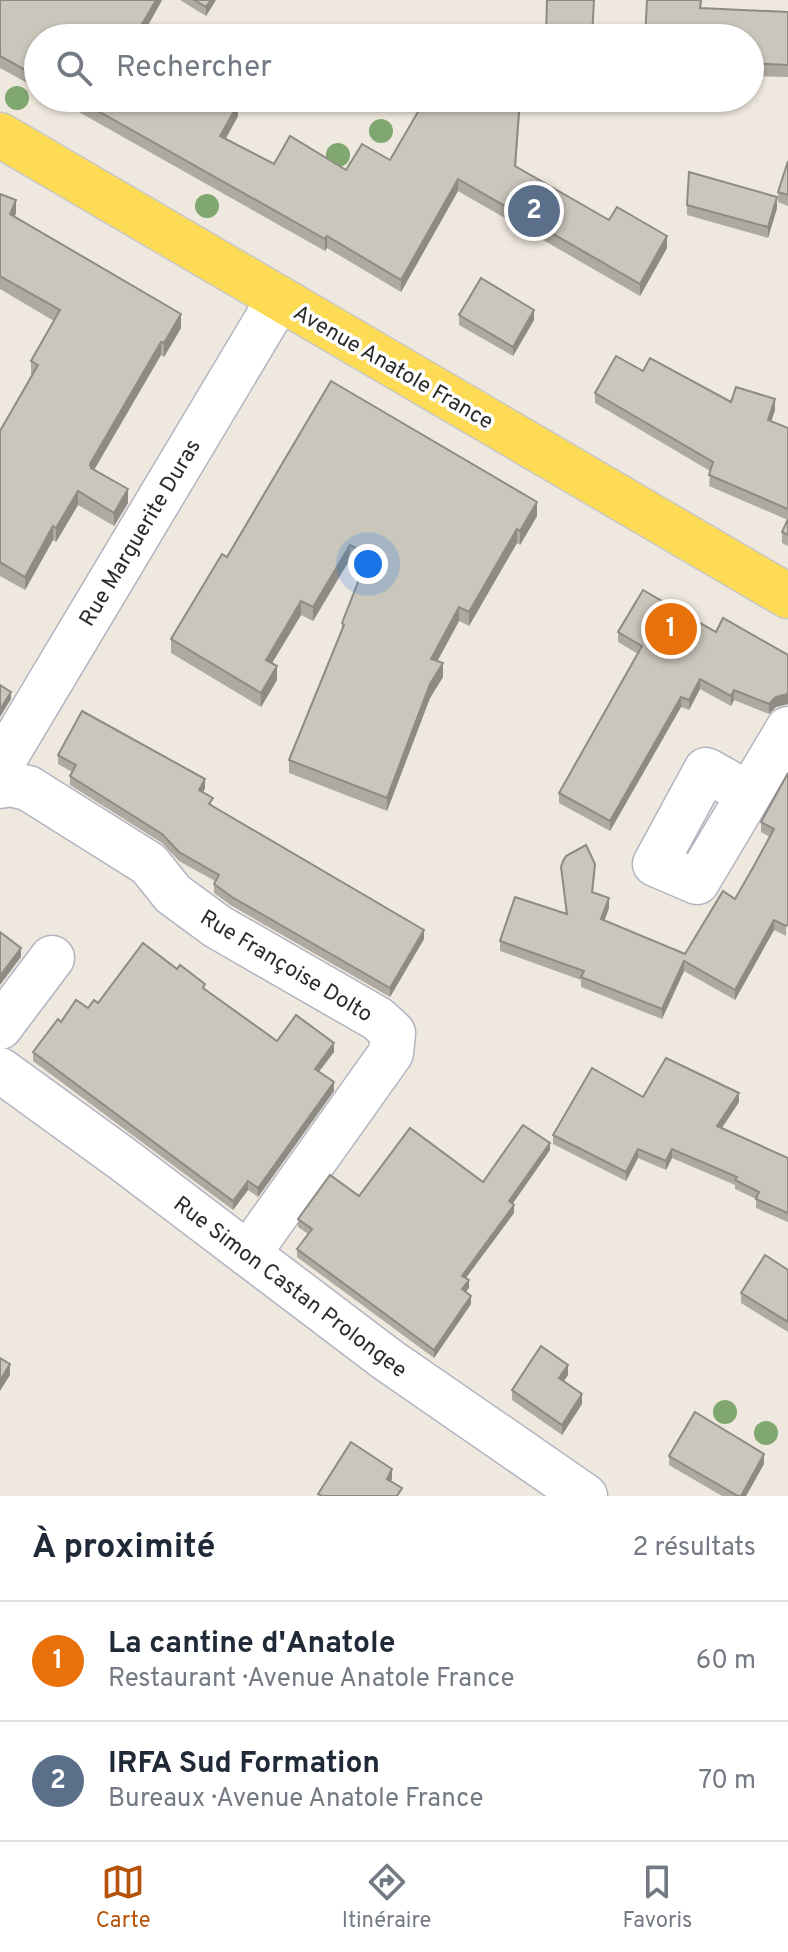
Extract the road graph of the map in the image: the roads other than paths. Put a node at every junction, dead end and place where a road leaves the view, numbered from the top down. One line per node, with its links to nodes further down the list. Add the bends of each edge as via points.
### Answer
1 (0, 135): 2 (main road, Avenue Anatole France)
2 (279, 299): 3 (main road, Avenue Anatole France); 5 (street, Rue Marguerite Duras)
3 (788, 596)
4 (788, 729): 7 (street)
5 (0, 766)
6 (0, 786): 11 (street, Rue Françoise Dolto, via 28,788 149,864 173,894 218,927 378,1019 393,1033 391,1053)
7 (749, 794)
8 (52, 958): 9 (street)
9 (0, 1027)
10 (0, 1070): 11 (street, Rue Simon Castan Prolongee)
11 (248, 1254): 12 (street, Rue Simon Castan Prolongee, via 388,1360)
12 (585, 1496)

